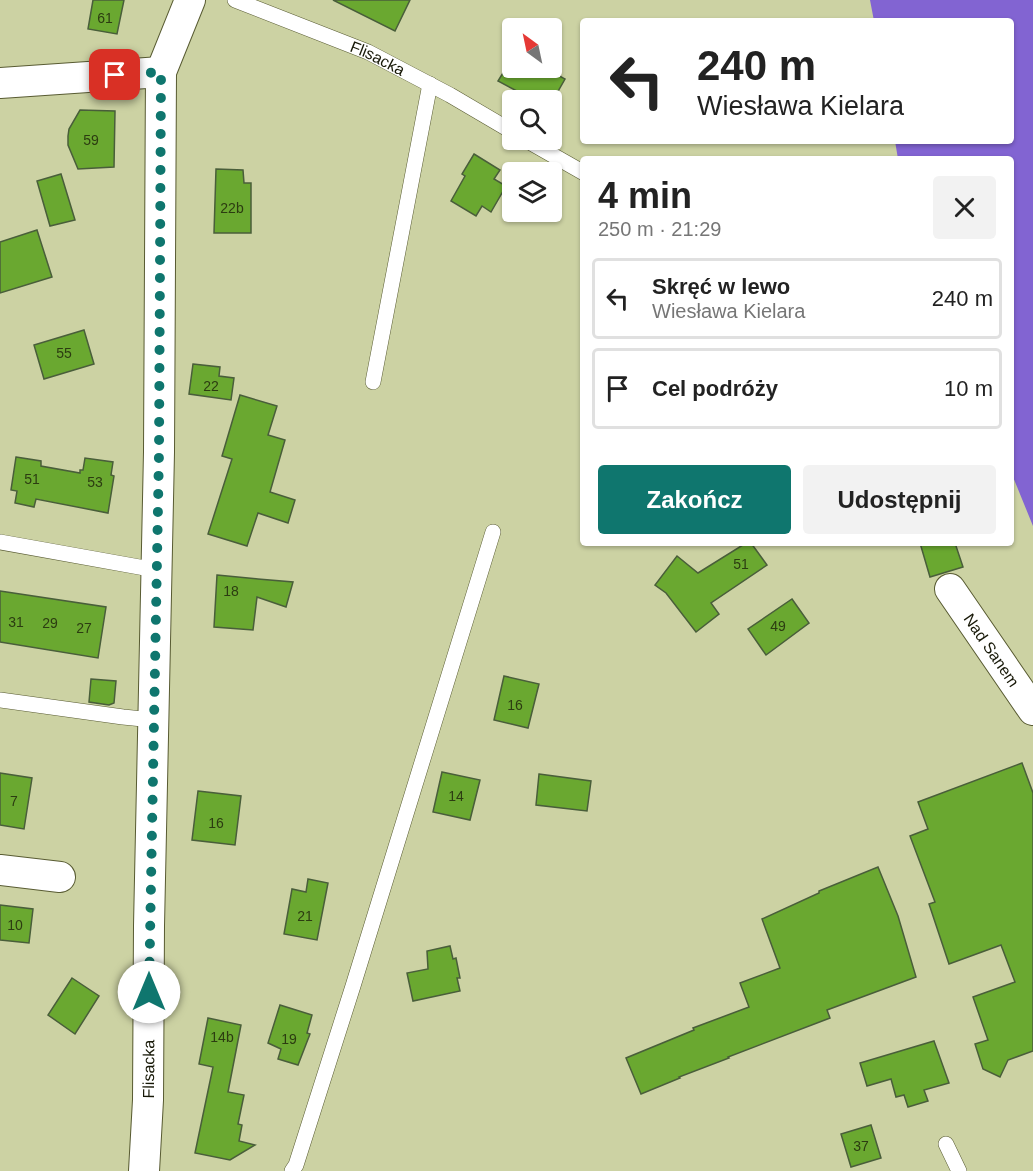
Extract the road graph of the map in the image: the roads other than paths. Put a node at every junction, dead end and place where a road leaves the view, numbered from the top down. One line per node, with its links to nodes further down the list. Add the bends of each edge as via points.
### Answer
1 (190, 0): 3 (street, Flisacka)
2 (235, 0): 5 (lane, Flisacka, via 368,52)
3 (161, 72): 4 (street); 12 (street, Flisacka)
4 (0, 83)
5 (430, 84): 6 (lane, Flisacka); 9 (lane)
6 (502, 126)
7 (544, 150): 8 (lane)
8 (580, 171)
9 (373, 382)
10 (493, 532): 21 (lane, via 354,986)
11 (0, 543): 12 (lane)
12 (156, 570): 16 (street, Flisacka)
13 (950, 589): 15 (street, Nad Sanem)
14 (0, 700): 16 (lane)
15 (1033, 710)
16 (153, 720): 20 (street, Flisacka)
17 (0, 870): 18 (street)
18 (60, 877)
19 (946, 1144): 22 (lane)
20 (144, 1171)
21 (292, 1171)
22 (959, 1171)

